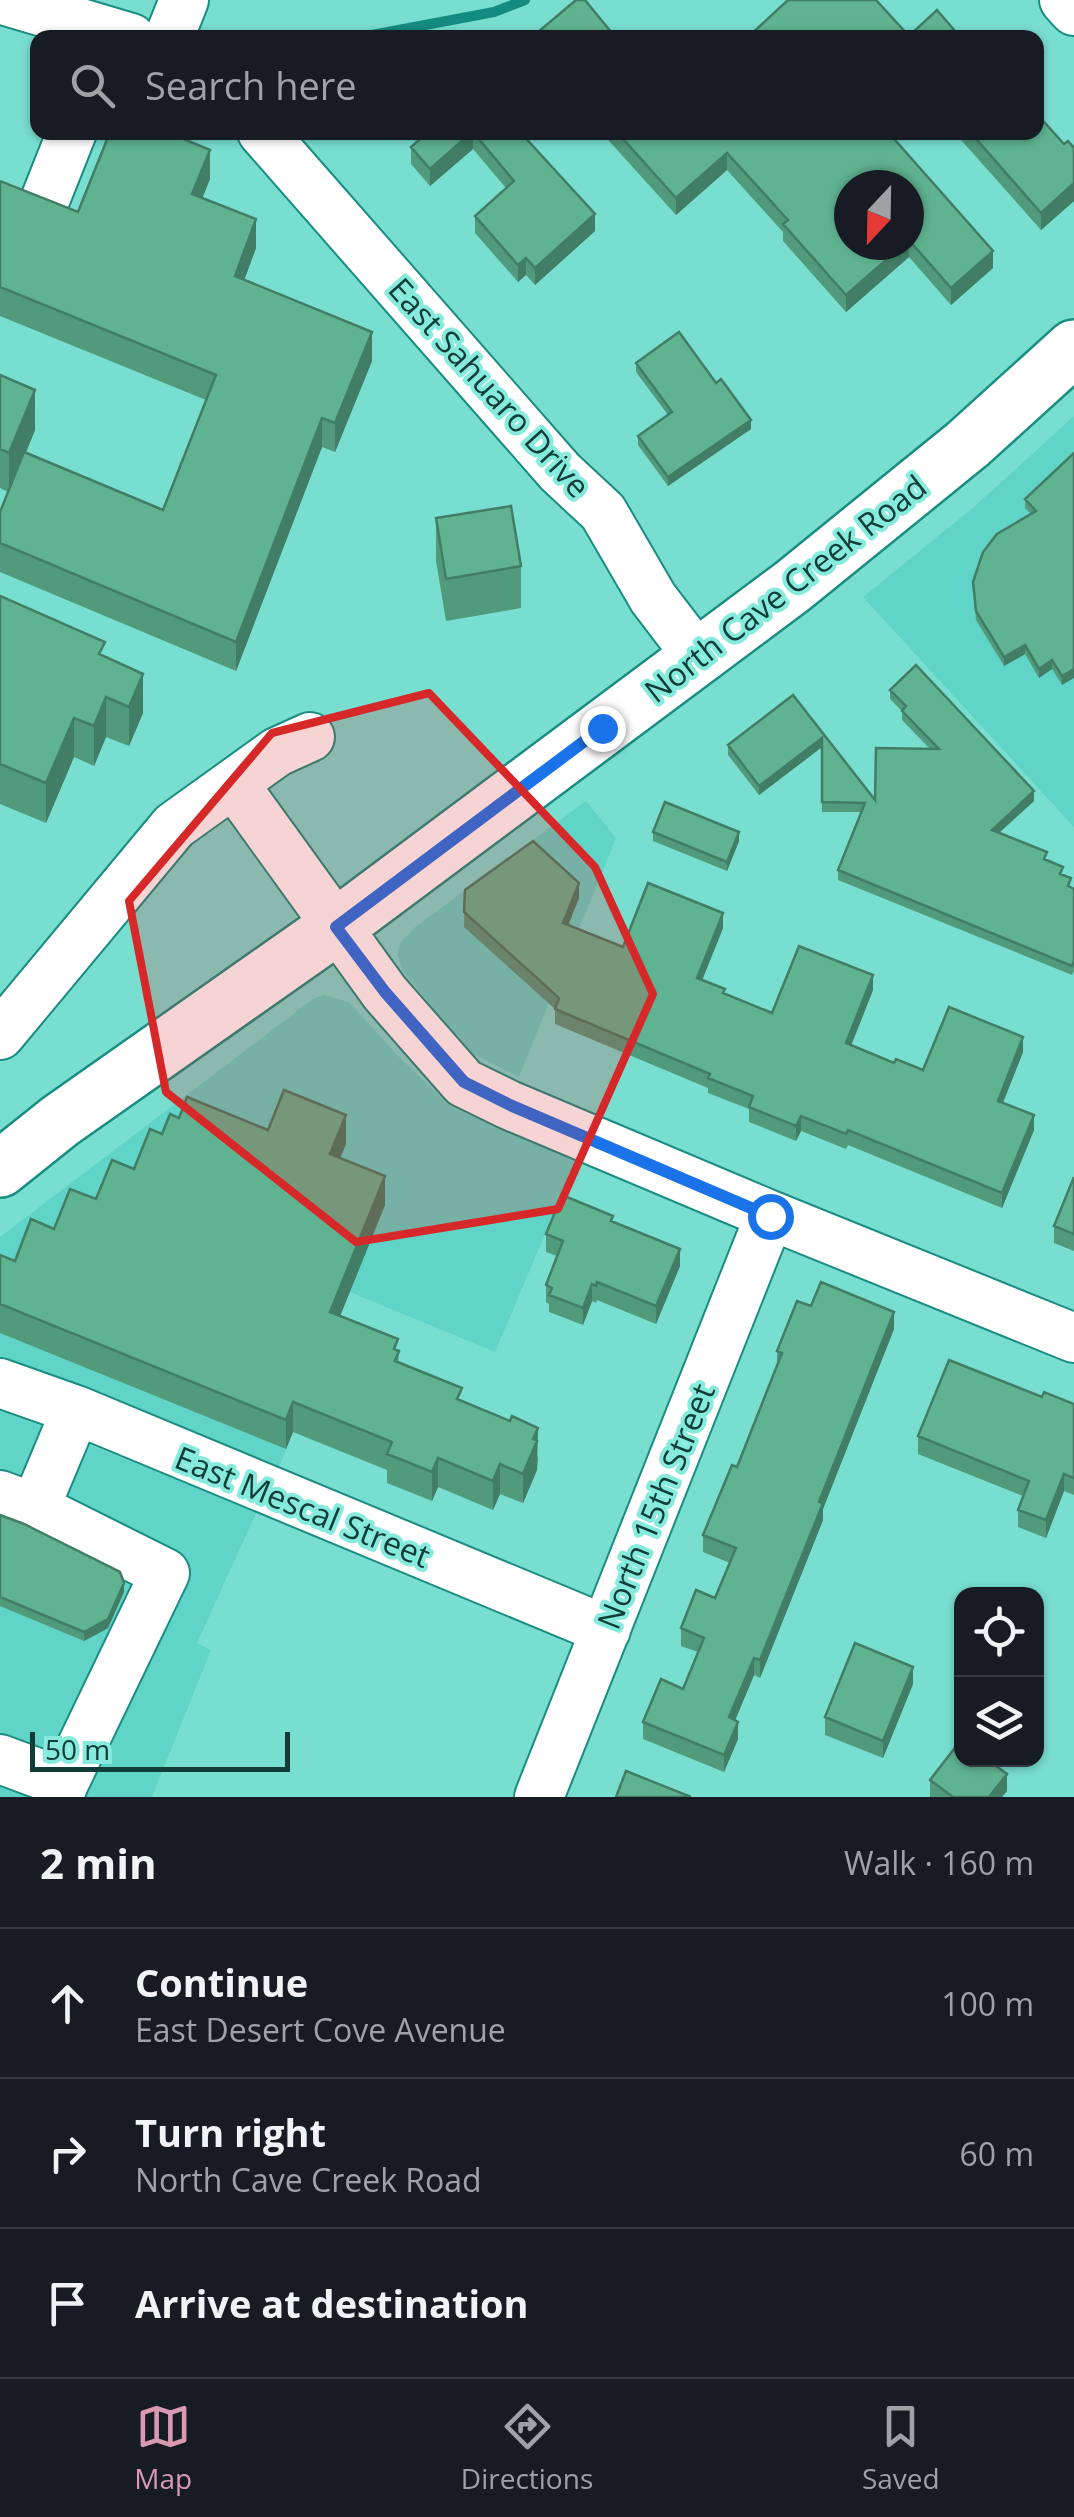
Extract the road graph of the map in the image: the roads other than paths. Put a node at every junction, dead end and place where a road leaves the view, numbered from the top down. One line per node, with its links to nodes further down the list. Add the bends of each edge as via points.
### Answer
1 (3, 0): 5 (street)
2 (184, 0): 6 (street)
3 (1064, 0): 4 (street)
4 (1074, 11)
5 (99, 30)
6 (172, 30)
7 (69, 140): 9 (street)
8 (269, 140): 11 (street, East Sahuaro Drive, via 560,472 603,512 653,598)
9 (45, 200)
10 (1074, 348): 11 (main road, North Cave Creek Road, via 886,513)
11 (698, 657): 14 (main road, North Cave Creek Road)
12 (310, 737): 13 (street)
13 (234, 784): 14 (street); 15 (street, via 174,826)
14 (336, 927): 16 (main road, North Cave Creek Road); 17 (street, via 464,1082)
15 (0, 1035)
16 (0, 1169)
17 (770, 1216): 18 (street); 22 (street, North 15th Street)
18 (1074, 1338)
19 (0, 1383): 20 (street, East Mescal Street)
20 (76, 1410): 21 (street); 22 (street, East Mescal Street)
21 (17, 1501): 24 (street, via 165,1572)
22 (606, 1630): 25 (street, North 15th Street)
23 (0, 1759): 24 (street)
24 (62, 1790)
25 (539, 1797)

